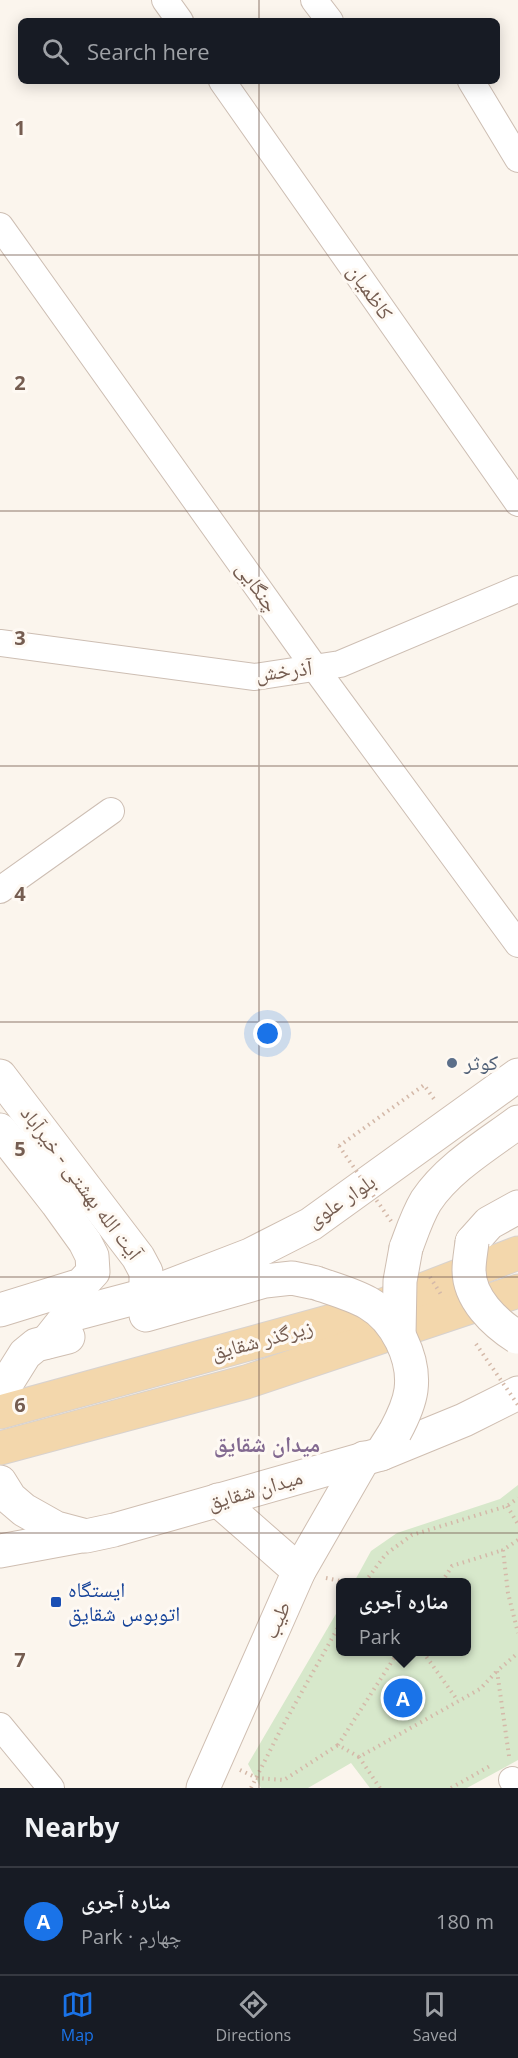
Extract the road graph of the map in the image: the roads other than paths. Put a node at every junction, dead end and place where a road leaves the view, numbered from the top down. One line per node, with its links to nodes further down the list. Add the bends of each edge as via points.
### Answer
1 (165, 0): 3 (street)
2 (314, 0): 4 (street)
3 (178, 18)
4 (328, 18)
5 (224, 84): 9 (street, کاظمیان)
6 (473, 84): 7 (street)
7 (515, 149)
8 (0, 226): 12 (street, چنگایی)
9 (518, 503)
10 (518, 589): 12 (street, آذرخش, via 340,664)
11 (0, 643): 12 (street, آذرخش, via 255,677)
12 (315, 668): 15 (street, چنگایی)
13 (111, 811): 14 (street)
14 (0, 890)
15 (518, 945)
16 (518, 1075): 24 (main road, بلوار علوی, via 311,1224 250,1255)
17 (0, 1076): 24 (main road, آیت الله بهشتی - خیرآباد, via 138,1257 146,1272)
18 (518, 1122): 26 (main road, bridge, via 463,1163 427,1201 406,1248 400,1281)
19 (0, 1130): 25 (main road, آیت الله بهشتی - خیرآباد, via 85,1242 92,1256 93,1272 81,1285)
20 (518, 1207): 22 (main road, via 489,1223)
21 (518, 1253): 22 (main road, زیرگذر شقایق)
22 (470, 1257): 27 (main road, bridge, via 473,1292 500,1326); 30 (main road, زیرگذر شقایق, via 365,1312)
23 (518, 1291): 31 (main road, زیرگذر شقایق, via 246,1382)
24 (146, 1295): 28 (main road, بلوار علوی, via 66,1318)
25 (0, 1310)
26 (399, 1335): 28 (main road, bridge, via 387,1318 369,1304 292,1278 266,1281); 32 (main road, bridge, via 407,1353 412,1388 404,1416)
27 (518, 1337)
28 (20, 1361)
29 (518, 1393): 32 (main road, میدان شقایق, via 464,1420)
30 (0, 1412)
31 (0, 1448)
32 (380, 1448): 34 (main road, میدان شقایق); 37 (main road, طیب)
33 (0, 1482): 35 (main road, میدان شقایق, via 24,1510 56,1528)
34 (218, 1500): 35 (main road, میدان شقایق); 37 (main road)
35 (86, 1536): 36 (main road)
36 (0, 1551)
37 (299, 1571): 40 (main road, طیب)
38 (0, 1726): 39 (street)
39 (51, 1788)
40 (203, 1788)

